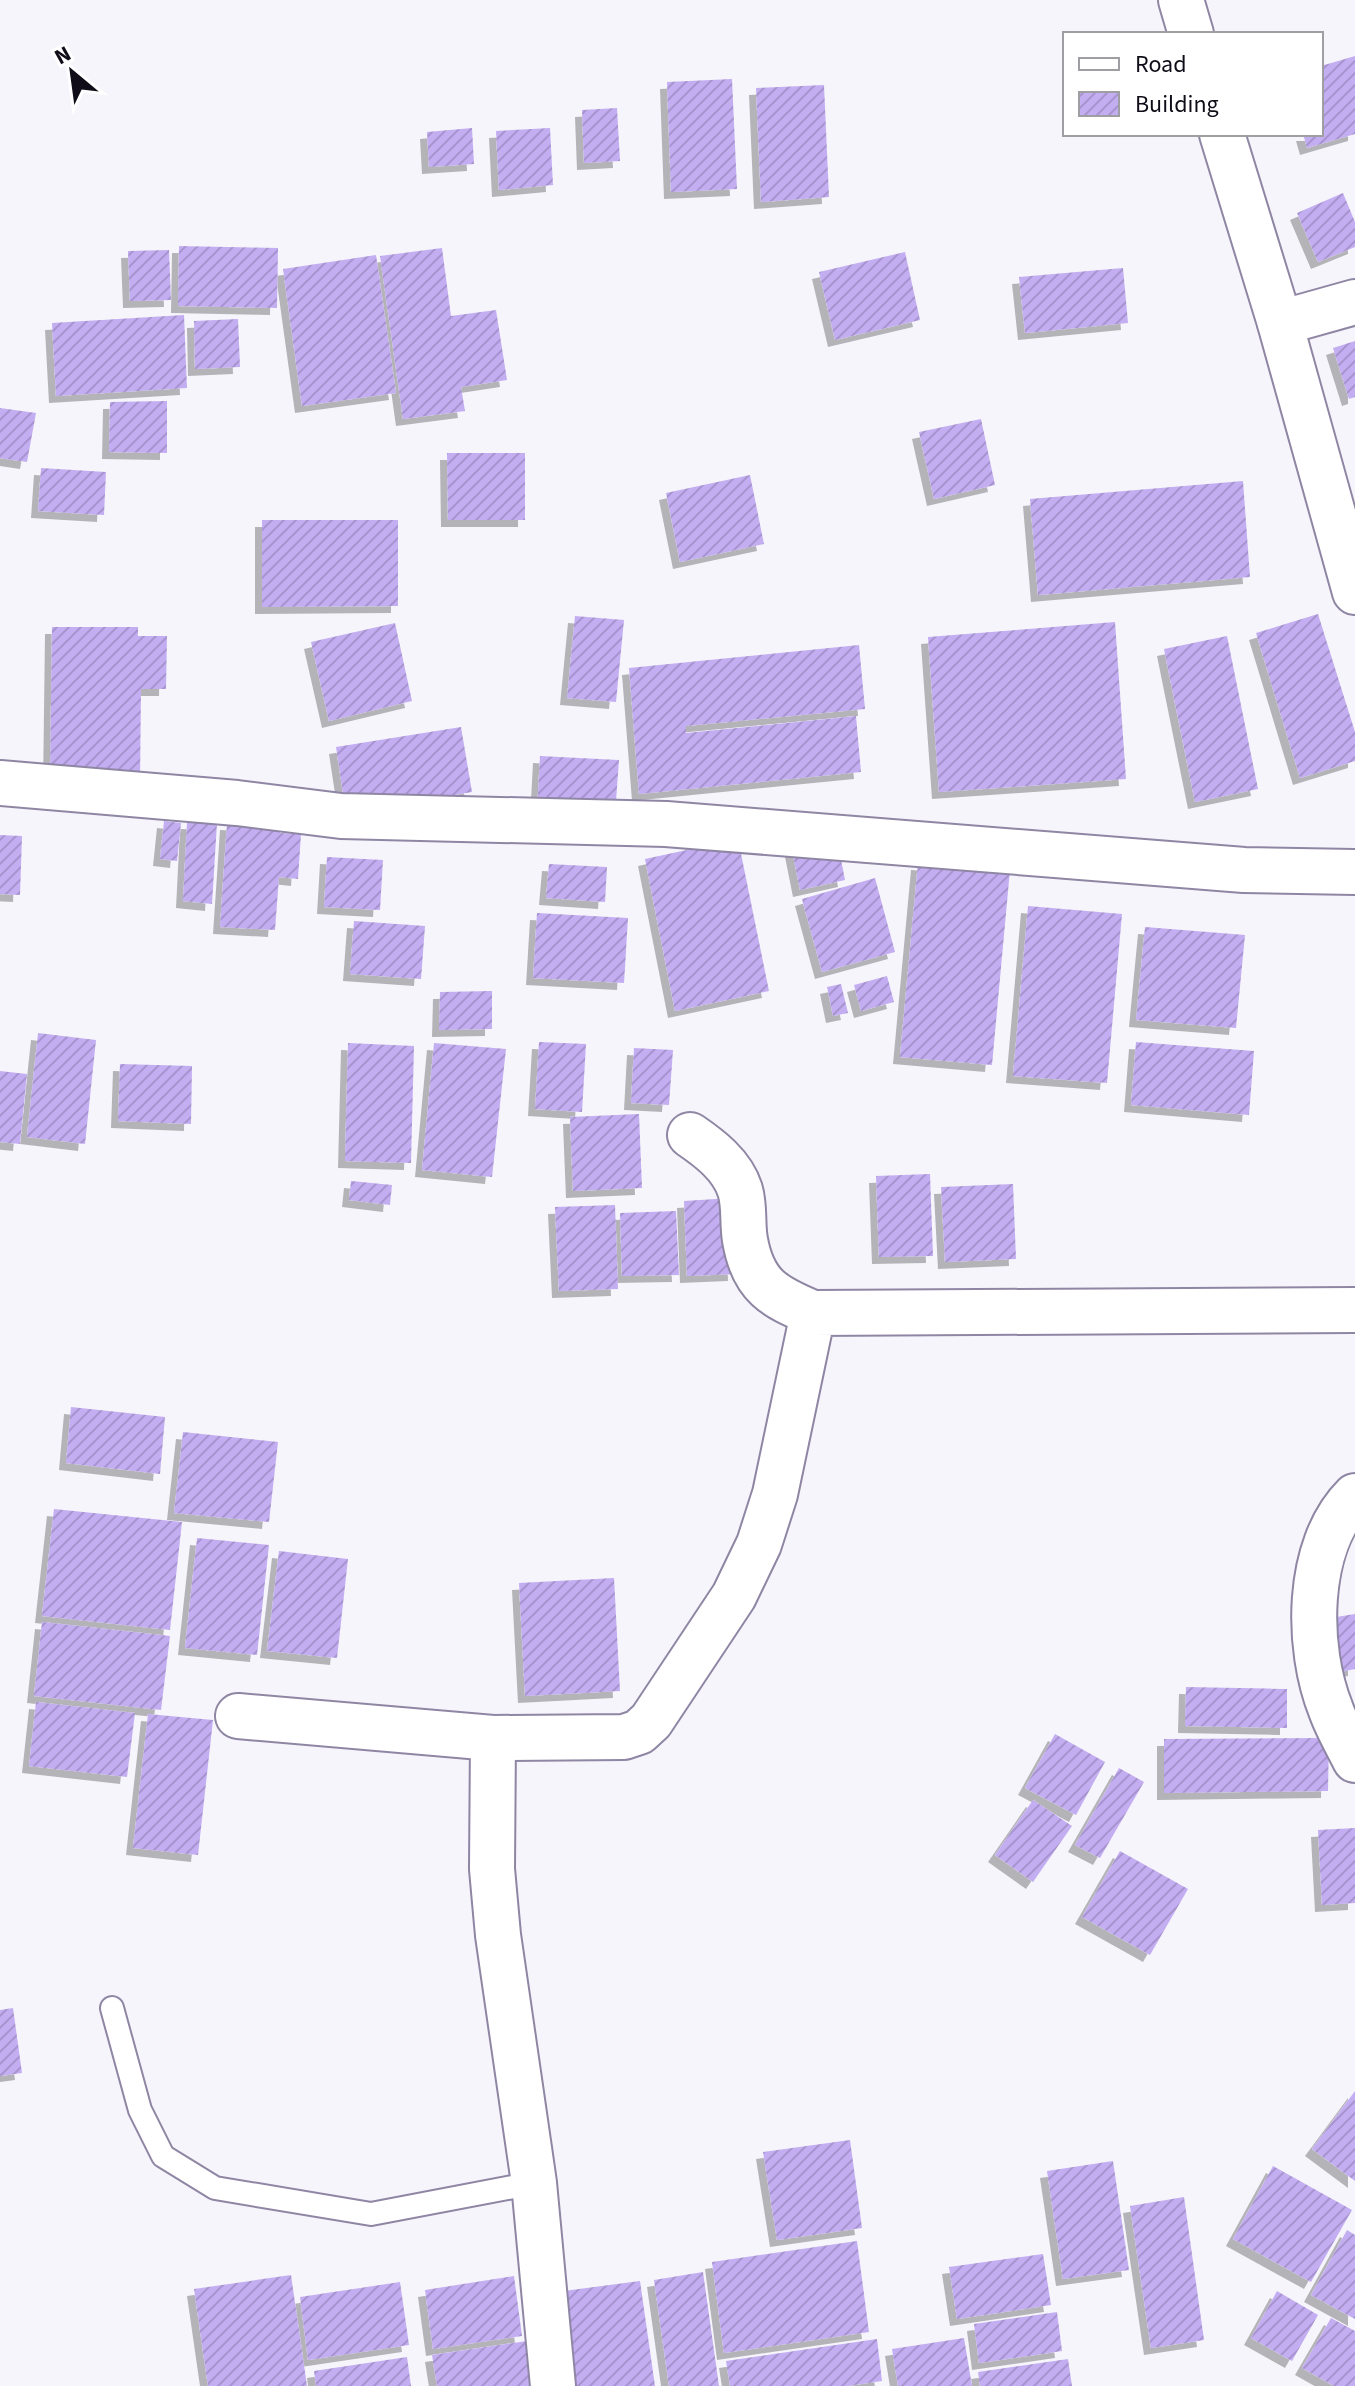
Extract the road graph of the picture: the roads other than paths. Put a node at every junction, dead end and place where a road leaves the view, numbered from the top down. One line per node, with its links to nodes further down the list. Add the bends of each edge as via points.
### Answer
1 (1181, 0): 2 (street)
2 (1190, 32)
3 (1223, 136): 5 (street)
4 (1355, 302): 5 (street)
5 (1280, 323): 6 (street)
6 (1355, 592)
7 (0, 783): 8 (street, via 341,816 666,824 1244,870)
8 (1355, 872)
9 (690, 1135): 11 (street, via 713,1151 740,1188 745,1240 765,1285 776,1297)
10 (1355, 1310): 11 (street)
11 (813, 1313): 14 (street, via 775,1494 759,1544 734,1596 651,1721 624,1737)
12 (1355, 1496): 15 (street, via 1330,1531 1313,1602 1330,1707)
13 (238, 1716): 14 (street)
14 (493, 1738): 17 (street, via 492,1869 498,1935)
15 (1355, 1760)
16 (112, 2008): 17 (lane, via 140,2110 163,2156 215,2188 371,2214)
17 (534, 2183): 18 (street)
18 (553, 2386)

